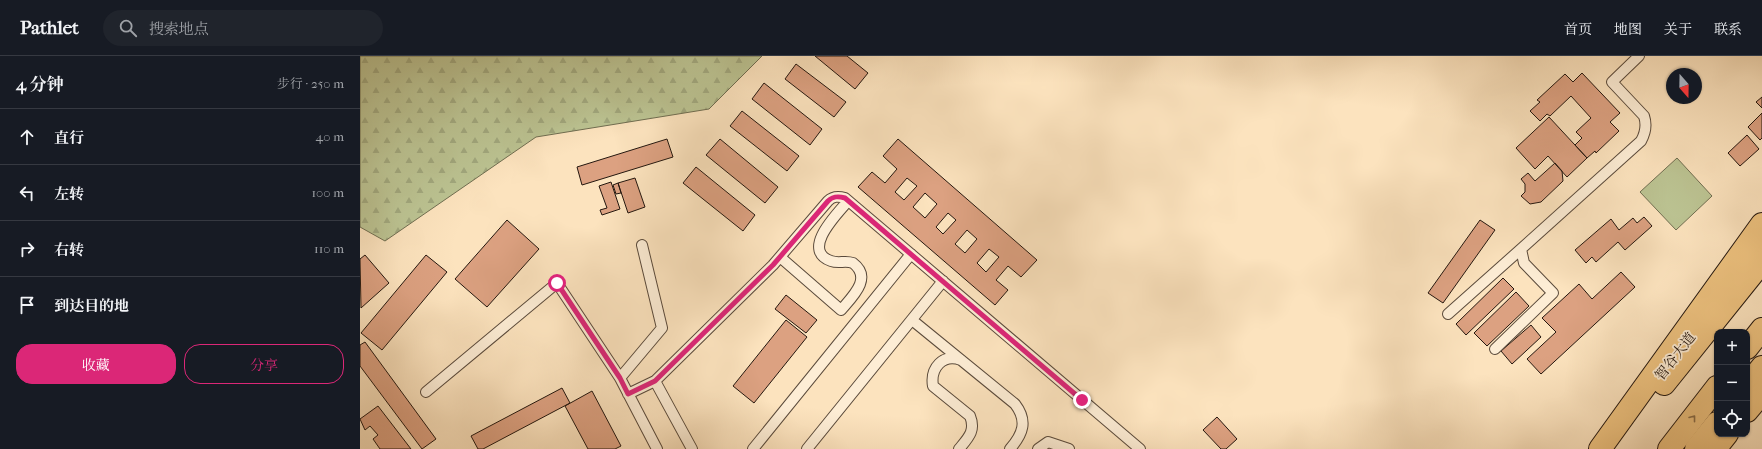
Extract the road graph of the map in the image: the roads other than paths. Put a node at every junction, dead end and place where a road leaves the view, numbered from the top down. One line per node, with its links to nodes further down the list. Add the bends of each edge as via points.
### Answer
1 (1639, 56): 6 (lane, via 1612,82 1644,116 1645,135)
2 (848, 201): 7 (lane); 8 (lane, via 841,197 832,198); 8 (lane, via 823,232 819,243 827,259 853,263 860,271 859,288 841,310)
3 (1762, 224): 38 (main road)
4 (1762, 244): 39 (main road, 智谷大道)
5 (642, 245): 18 (lane, via 662,328)
6 (1521, 249): 11 (lane); 15 (lane, via 1524,264 1553,293)
7 (911, 254): 10 (lane); 31 (lane)
8 (780, 258): 19 (lane)
9 (1762, 262): 40 (main road, 智谷大道)
10 (943, 281): 12 (lane); 37 (lane)
11 (1448, 314)
12 (912, 320): 17 (lane); 32 (lane)
13 (1762, 329): 14 (main road)
14 (1750, 344)
15 (1495, 349)
16 (1762, 367): 20 (main road)
17 (972, 369): 33 (lane, via 960,359 951,358 937,365 933,371 933,386 970,416 972,421 971,432); 34 (lane, via 1020,410 1024,425 1022,433)
18 (620, 378): 22 (lane, via 557,283); 24 (lane)
19 (655, 381): 24 (lane); 30 (lane)
20 (1750, 381)
21 (1714, 391): 41 (main road, one-way to 21)
22 (426, 392)
23 (1762, 393): 25 (main road)
24 (628, 394): 29 (lane)
25 (1750, 407)
26 (1714, 427): 42 (main road)
27 (1725, 437): 43 (main road)
28 (1045, 446): 35 (lane); 36 (lane)
29 (657, 449)
30 (692, 449)
31 (752, 449)
32 (807, 449)
33 (959, 449)
34 (1010, 449)
35 (1038, 449)
36 (1069, 449)
37 (1140, 449)
38 (1600, 449)
39 (1603, 449)
40 (1612, 449)
41 (1669, 449)
42 (1696, 449)
43 (1715, 449)

